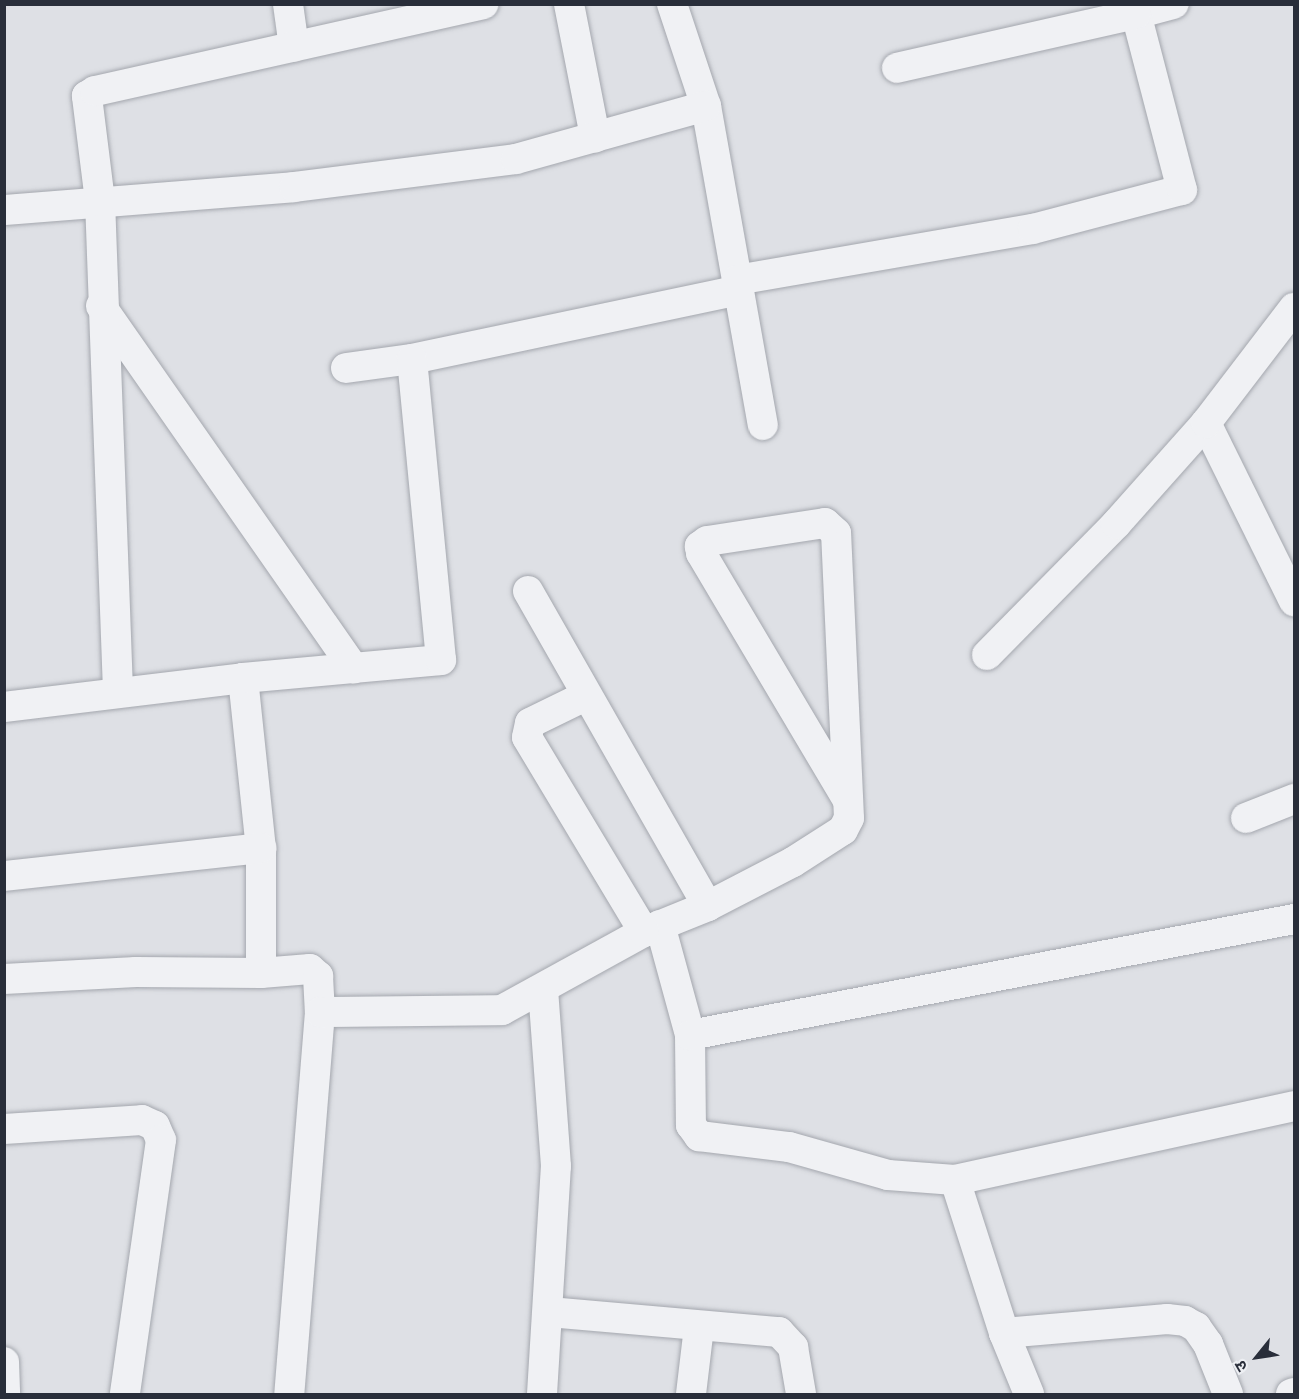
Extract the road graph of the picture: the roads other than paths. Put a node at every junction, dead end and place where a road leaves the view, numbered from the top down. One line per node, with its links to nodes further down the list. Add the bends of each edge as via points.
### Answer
1 (288, 4): 7 (street)
2 (483, 4): 7 (street)
3 (569, 4): 10 (street)
4 (672, 4): 9 (street)
5 (1174, 4): 6 (street)
6 (1136, 14): 8 (street); 13 (street, via 1182,190 1033,229)
7 (294, 47): 11 (street, via 95,91 87,96)
8 (897, 68)
9 (706, 106): 10 (street); 13 (street)
10 (595, 137): 11 (street, via 516,159 294,187)
11 (100, 201): 12 (street); 14 (street)
12 (4, 210)
13 (738, 285): 16 (street); 19 (street)
14 (101, 306): 23 (street); 25 (street)
15 (1294, 308): 18 (street)
16 (412, 359): 17 (street); 23 (street, via 444,653 434,663)
17 (346, 369)
18 (1206, 423): 21 (street); 22 (street, via 1116,524)
19 (763, 425)
20 (528, 591): 26 (street)
21 (1294, 601)
22 (987, 655)
23 (354, 668): 24 (street)
24 (243, 678): 25 (street); 31 (street)
25 (118, 692): 27 (street)
26 (585, 696): 33 (street); 35 (street, via 530,723 527,737)
27 (4, 707)
28 (1294, 800): 30 (street)
29 (848, 801): 29 (street, via 836,533 825,523 707,541 700,546 701,553); 33 (street, via 849,818 843,830 793,862)
30 (1246, 818)
31 (261, 848): 32 (street); 36 (street)
32 (4, 876)
33 (708, 906): 35 (street)
34 (1294, 919): 40 (street)
35 (652, 929): 38 (street); 40 (street)
36 (261, 973): 37 (street, via 136,972); 39 (street, via 315,972)
37 (4, 979)
38 (543, 989): 39 (street, via 502,1010); 44 (street, via 556,1166)
39 (320, 1012): 50 (street)
40 (690, 1035): 43 (street, via 692,1125 699,1136 789,1147 888,1175)
41 (1294, 1106): 43 (street)
42 (4, 1129): 49 (street, via 142,1120 155,1126 160,1140)
43 (955, 1180): 46 (street)
44 (549, 1312): 45 (street); 51 (street)
45 (699, 1327): 52 (street); 53 (street, via 779,1332 787,1337 793,1347)
46 (1004, 1333): 54 (street); 55 (street, via 1167,1319 1185,1321 1196,1327 1208,1344)
47 (4, 1362): 48 (street)
48 (5, 1395)
49 (125, 1395)
50 (290, 1395)
51 (542, 1395)
52 (691, 1395)
53 (801, 1395)
54 (1029, 1395)
55 (1228, 1395)

